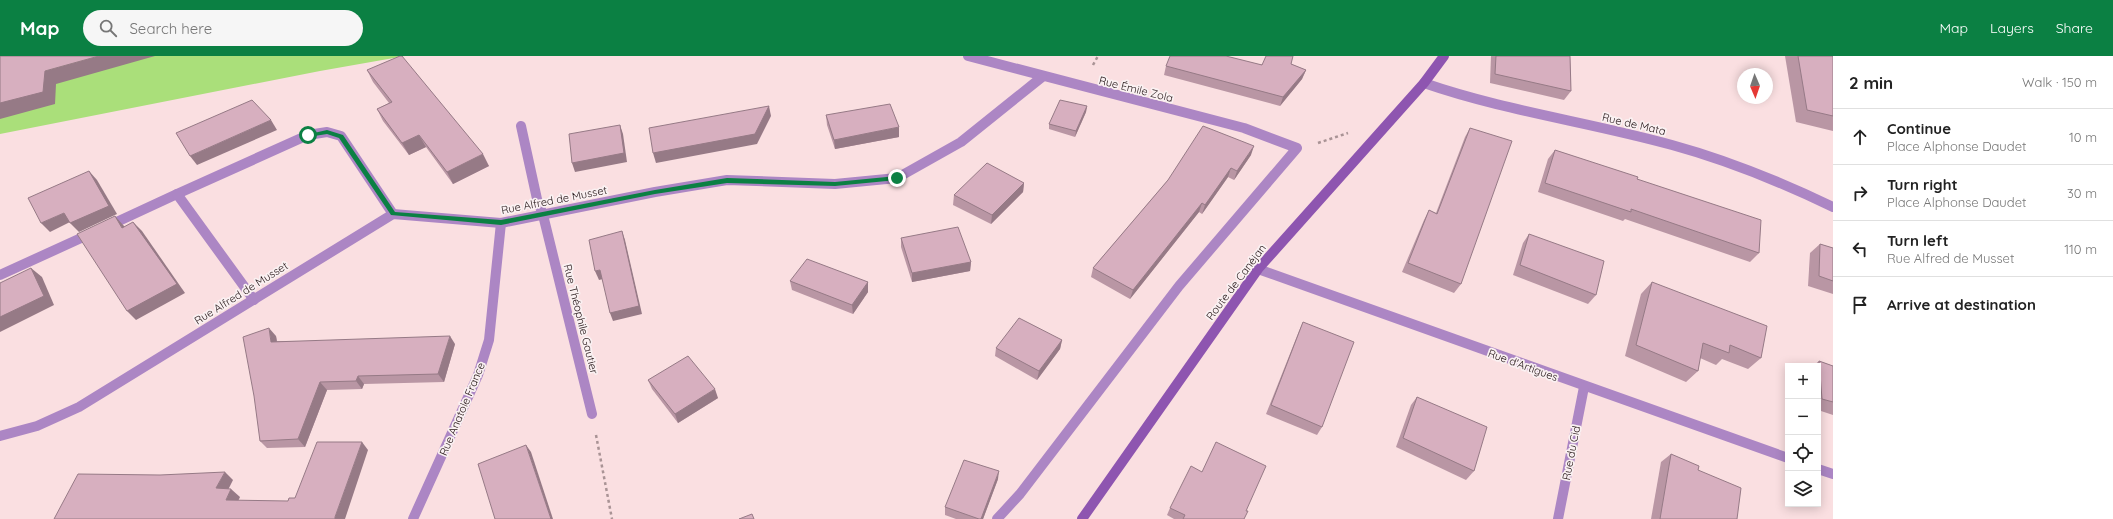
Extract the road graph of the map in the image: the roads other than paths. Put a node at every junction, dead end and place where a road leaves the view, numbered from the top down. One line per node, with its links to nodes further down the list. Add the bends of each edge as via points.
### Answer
1 (968, 56): 3 (street, Rue Émile Zola)
2 (1444, 56): 4 (street, Route de Canéjan)
3 (1042, 77): 9 (street, Rue Alfred de Musset, via 961,142 897,178 835,184 727,180); 21 (street, Rue Émile Zola, via 1244,128 1297,148 1179,286 1020,494)
4 (1424, 82): 7 (street, Rue de Mata, via 1460,96 1672,145 1739,166); 11 (street, Route de Canéjan)
5 (522, 126): 9 (street, Rue Théophile Gautier, via 537,199)
6 (177, 194): 8 (street, via 308,135 327,132 341,136); 12 (street); 13 (street)
7 (1833, 207)
8 (393, 214): 10 (street, Rue Alfred de Musset); 13 (street, Rue Alfred de Musset)
9 (543, 215): 10 (street, Rue Alfred de Musset); 15 (street, Rue Théophile Gautier)
10 (501, 223): 20 (street, Rue Anatole France, via 489,340 478,375)
11 (1258, 269): 14 (street, Rue d'Artigues); 22 (street, Route de Canéjan)
12 (0, 275)
13 (254, 300): 16 (street, Rue Alfred de Musset, via 78,406 37,426)
14 (1584, 387): 17 (street, Rue d'Artigues); 23 (street, Rue du Cid)
15 (592, 414)
16 (0, 436)
17 (1785, 457)
18 (1821, 470): 19 (street)
19 (1833, 474)
20 (413, 519)
21 (997, 519)
22 (1082, 519)
23 (1558, 519)

